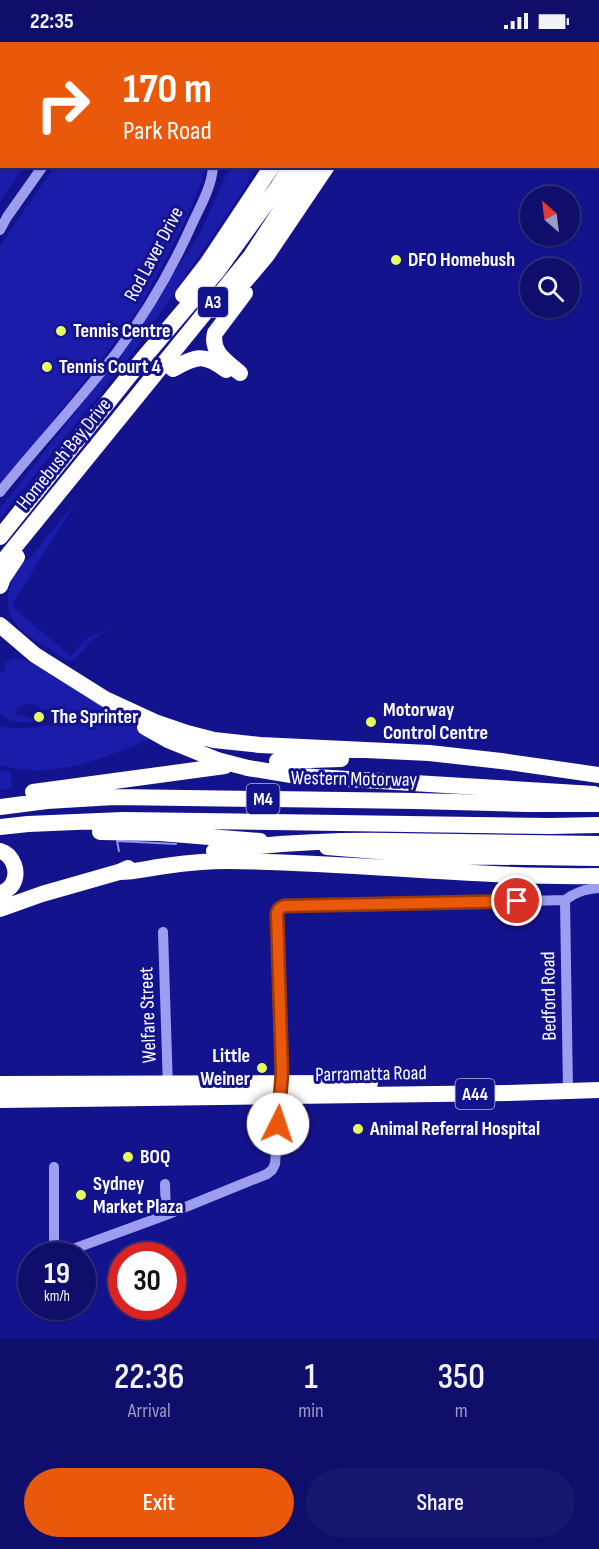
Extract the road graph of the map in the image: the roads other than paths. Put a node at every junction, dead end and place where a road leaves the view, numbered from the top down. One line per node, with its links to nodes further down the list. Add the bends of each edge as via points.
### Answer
1 (35, 168): 10 (street)
2 (42, 168): 11 (street)
3 (213, 168): 17 (street, Rod Laver Drive, via 188,234 143,313 98,376)
4 (265, 168): 9 (main road)
5 (271, 168): 9 (highway)
6 (290, 168): 13 (highway, Homebush Bay Drive / A3, via 218,270)
7 (309, 168): 15 (highway, Homebush Bay Drive / A3, via 251,256)
8 (326, 168): 12 (highway)
9 (254, 195): 13 (highway, via 152,337)
10 (0, 217)
11 (0, 230)
12 (267, 255): 14 (highway); 14 (highway, via 213,340 219,355 237,375 198,357)
13 (141, 361): 18 (highway, Homebush Bay Drive / A3)
14 (173, 369): 15 (highway)
15 (108, 432): 16 (highway, Homebush Bay Drive / A3)
16 (81, 465): 19 (highway, Homebush Bay Drive / A3); 20 (highway)
17 (0, 492)
18 (0, 537)
19 (0, 565)
20 (0, 586)
21 (0, 617): 22 (highway)
22 (4, 629): 23 (highway, via 35,655 119,710)
23 (172, 734): 25 (highway); 26 (highway, via 234,743 429,753)
24 (277, 761): 27 (highway, Western Motorway, via 404,762)
25 (221, 763): 28 (highway, bridge, via 315,777); 29 (highway, via 14,795)
26 (599, 774)
27 (599, 782)
28 (599, 795)
29 (0, 801)
30 (599, 804): 31 (highway, Western Motorway / M4, via 114,797)
31 (0, 807)
32 (28, 824): 33 (highway, M4, via 123,820); 34 (highway, M4); 37 (highway, M4, via 416,855)
33 (599, 825)
34 (0, 827)
35 (599, 844): 38 (highway, bridge, via 317,841 214,851)
36 (0, 851): 41 (highway, via 10,856 16,870 12,885)
37 (599, 858)
38 (119, 872): 39 (highway, via 186,862 226,861); 43 (highway)
39 (599, 876)
40 (599, 888): 42 (street, via 585,889)
41 (0, 894)
42 (565, 900): 47 (street, Bedford Road); 48 (street, via 279,909)
43 (0, 909)
44 (163, 932): 50 (street, Welfare Street)
45 (599, 1080): 47 (highway, Parramatta Road / A44)
46 (0, 1084): 50 (highway, Parramatta Road / A44)
47 (568, 1086): 48 (highway, Parramatta Road / A44); 49 (highway, Parramatta Road / A44)
48 (280, 1090): 50 (highway, Parramatta Road / A44); 54 (street, via 272,1170)
49 (599, 1090)
50 (168, 1091): 51 (highway, Parramatta Road / A44)
51 (0, 1100)
52 (54, 1167): 54 (street, via 54,1241 65,1252)
53 (165, 1184): 54 (street)
54 (166, 1215)

